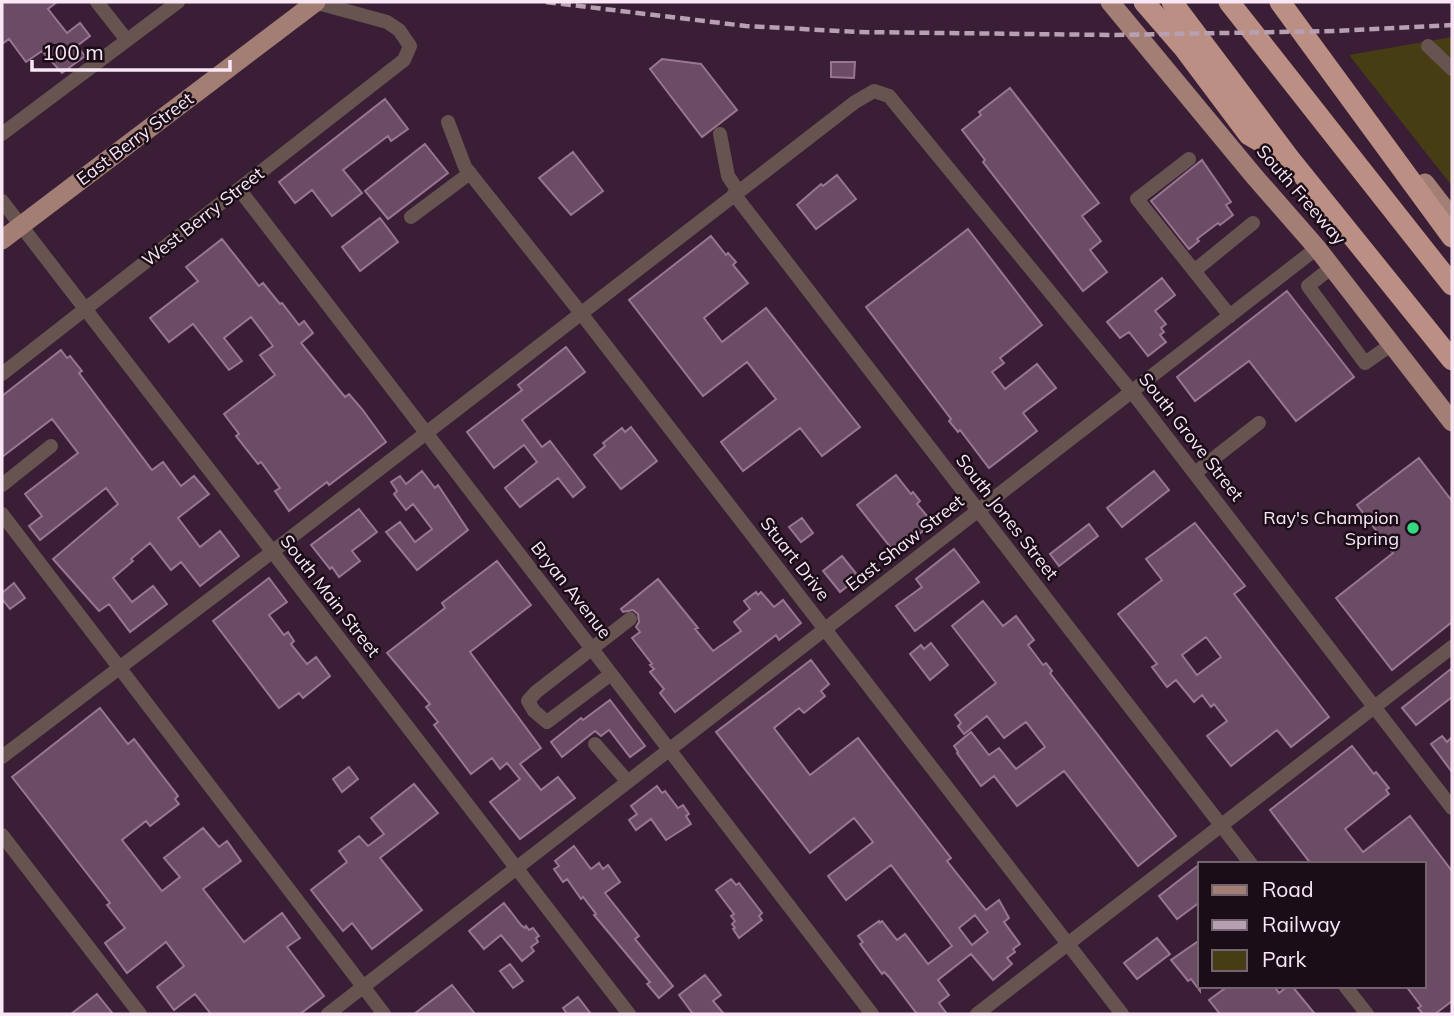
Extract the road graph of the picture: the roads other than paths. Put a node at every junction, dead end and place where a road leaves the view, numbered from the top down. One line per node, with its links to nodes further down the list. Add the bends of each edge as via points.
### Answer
1 (97, 2): 9 (street)
2 (178, 2): 9 (street)
3 (315, 2): 18 (street, West Berry Street, via 387,22 410,46 404,60); 24 (main road, East Berry Street, bridge)
4 (1110, 2): 27 (main road, South Freeway)
5 (1144, 2): 16 (highway, via 1250,135)
6 (1172, 2): 16 (highway, South Freeway)
7 (1229, 2): 30 (highway)
8 (1280, 2): 21 (main road); 25 (highway)
9 (126, 39): 13 (street)
10 (1428, 46): 11 (street)
11 (1452, 69)
12 (448, 122): 17 (street, Stuart Drive)
13 (2, 134)
14 (720, 134): 19 (street, South Jones Street)
15 (1189, 159): 29 (street, via 1137,199)
16 (1290, 159): 35 (highway, South Freeway)
17 (470, 173): 22 (street); 32 (street, Stuart Drive)
18 (239, 189): 31 (street, West Berry Street); 40 (street, Bryan Avenue)
19 (736, 193): 32 (street); 37 (street, South Grove Street, via 855,102 874,91 889,96); 44 (street, South Jones Street)
20 (2, 201): 24 (street, South Main Street)
21 (1450, 213)
22 (411, 217)
23 (1253, 223): 29 (street)
24 (20, 225): 26 (main road); 31 (street, South Main Street)
25 (1452, 237)
26 (2, 240)
27 (1317, 248): 28 (main road, South Freeway); 33 (street, East Shaw Street)
28 (1332, 267): 34 (main road, South Freeway); 34 (street, via 1308,286 1365,363)
29 (1194, 271): 33 (street)
30 (1452, 285)
31 (85, 309): 36 (street, West Berry Street); 46 (street, South Main Street)
32 (580, 312): 40 (street); 48 (street, Stuart Drive)
33 (1230, 316): 37 (street, East Shaw Street)
34 (1392, 344): 38 (main road, South Freeway)
35 (1452, 359)
36 (2, 374)
37 (1132, 392): 42 (street, South Grove Street); 44 (street, East Shaw Street)
38 (1452, 422)
39 (1259, 423): 42 (street)
40 (426, 433): 46 (street); 50 (street, Bryan Avenue)
41 (51, 446): 43 (street)
42 (1195, 473): 53 (street, South Grove Street)
43 (2, 485)
44 (978, 511): 48 (street, East Shaw Street); 59 (street, South Jones Street)
45 (2, 514): 51 (street)
46 (272, 552): 51 (street); 62 (street, South Main Street)
47 (630, 619): 50 (street)
48 (825, 629): 55 (street, East Shaw Street); 63 (street, Stuart Drive)
49 (1452, 647): 53 (street)
50 (592, 649): 52 (street, Bryan Avenue); 52 (street, via 536,692 528,701 534,712 547,722)
51 (119, 667): 56 (street); 64 (street)
52 (611, 674): 55 (street, Bryan Avenue)
53 (1376, 706): 58 (street, South Grove Street); 59 (street)
54 (595, 744): 57 (street)
55 (669, 750): 57 (street, East Shaw Street); 70 (street, Bryan Avenue)
56 (2, 757)
57 (628, 782): 62 (street, East Shaw Street)
58 (1452, 808)
59 (1221, 825): 61 (street, South Jones Street); 63 (street)
60 (2, 835): 66 (street)
61 (1249, 862)
62 (516, 869): 64 (street, East Shaw Street); 69 (street, South Main Street)
63 (1068, 944): 71 (street); 72 (street, Stuart Drive)
64 (363, 987): 67 (street, East Shaw Street); 68 (street)
65 (1347, 988): 73 (street)
66 (140, 1014)
67 (328, 1014)
68 (384, 1014)
69 (629, 1014)
70 (872, 1014)
71 (977, 1014)
72 (1122, 1014)
73 (1367, 1014)

